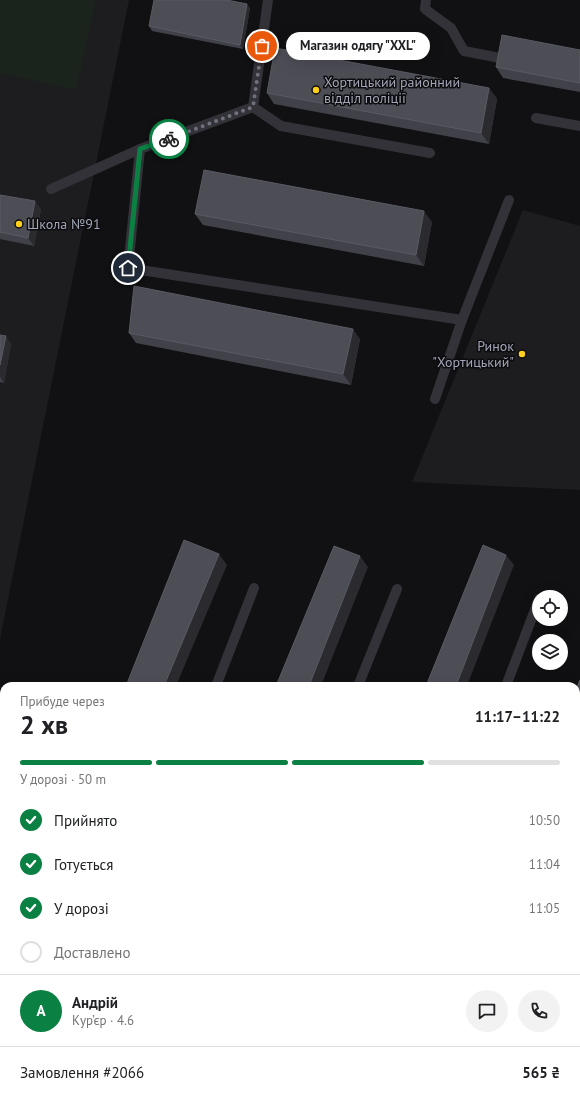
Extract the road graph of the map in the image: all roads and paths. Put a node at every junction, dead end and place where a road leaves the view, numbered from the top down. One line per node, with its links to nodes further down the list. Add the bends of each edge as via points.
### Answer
1 (268, 0): 4 (lane)
2 (426, 0): 3 (lane, via 425,9 451,28 464,52)
3 (500, 58)
4 (253, 107): 7 (lane); 8 (lane, via 281,126)
5 (536, 118): 6 (lane)
6 (580, 126)
7 (140, 149): 9 (lane); 11 (lane, via 128,268)
8 (430, 153)
9 (51, 189)
10 (509, 200): 11 (lane)
11 (462, 320): 12 (lane)
12 (435, 399)
13 (254, 588): 16 (lane)
14 (397, 589): 17 (lane)
15 (532, 618): 18 (lane)
16 (218, 682)
17 (360, 682)
18 (508, 682)

